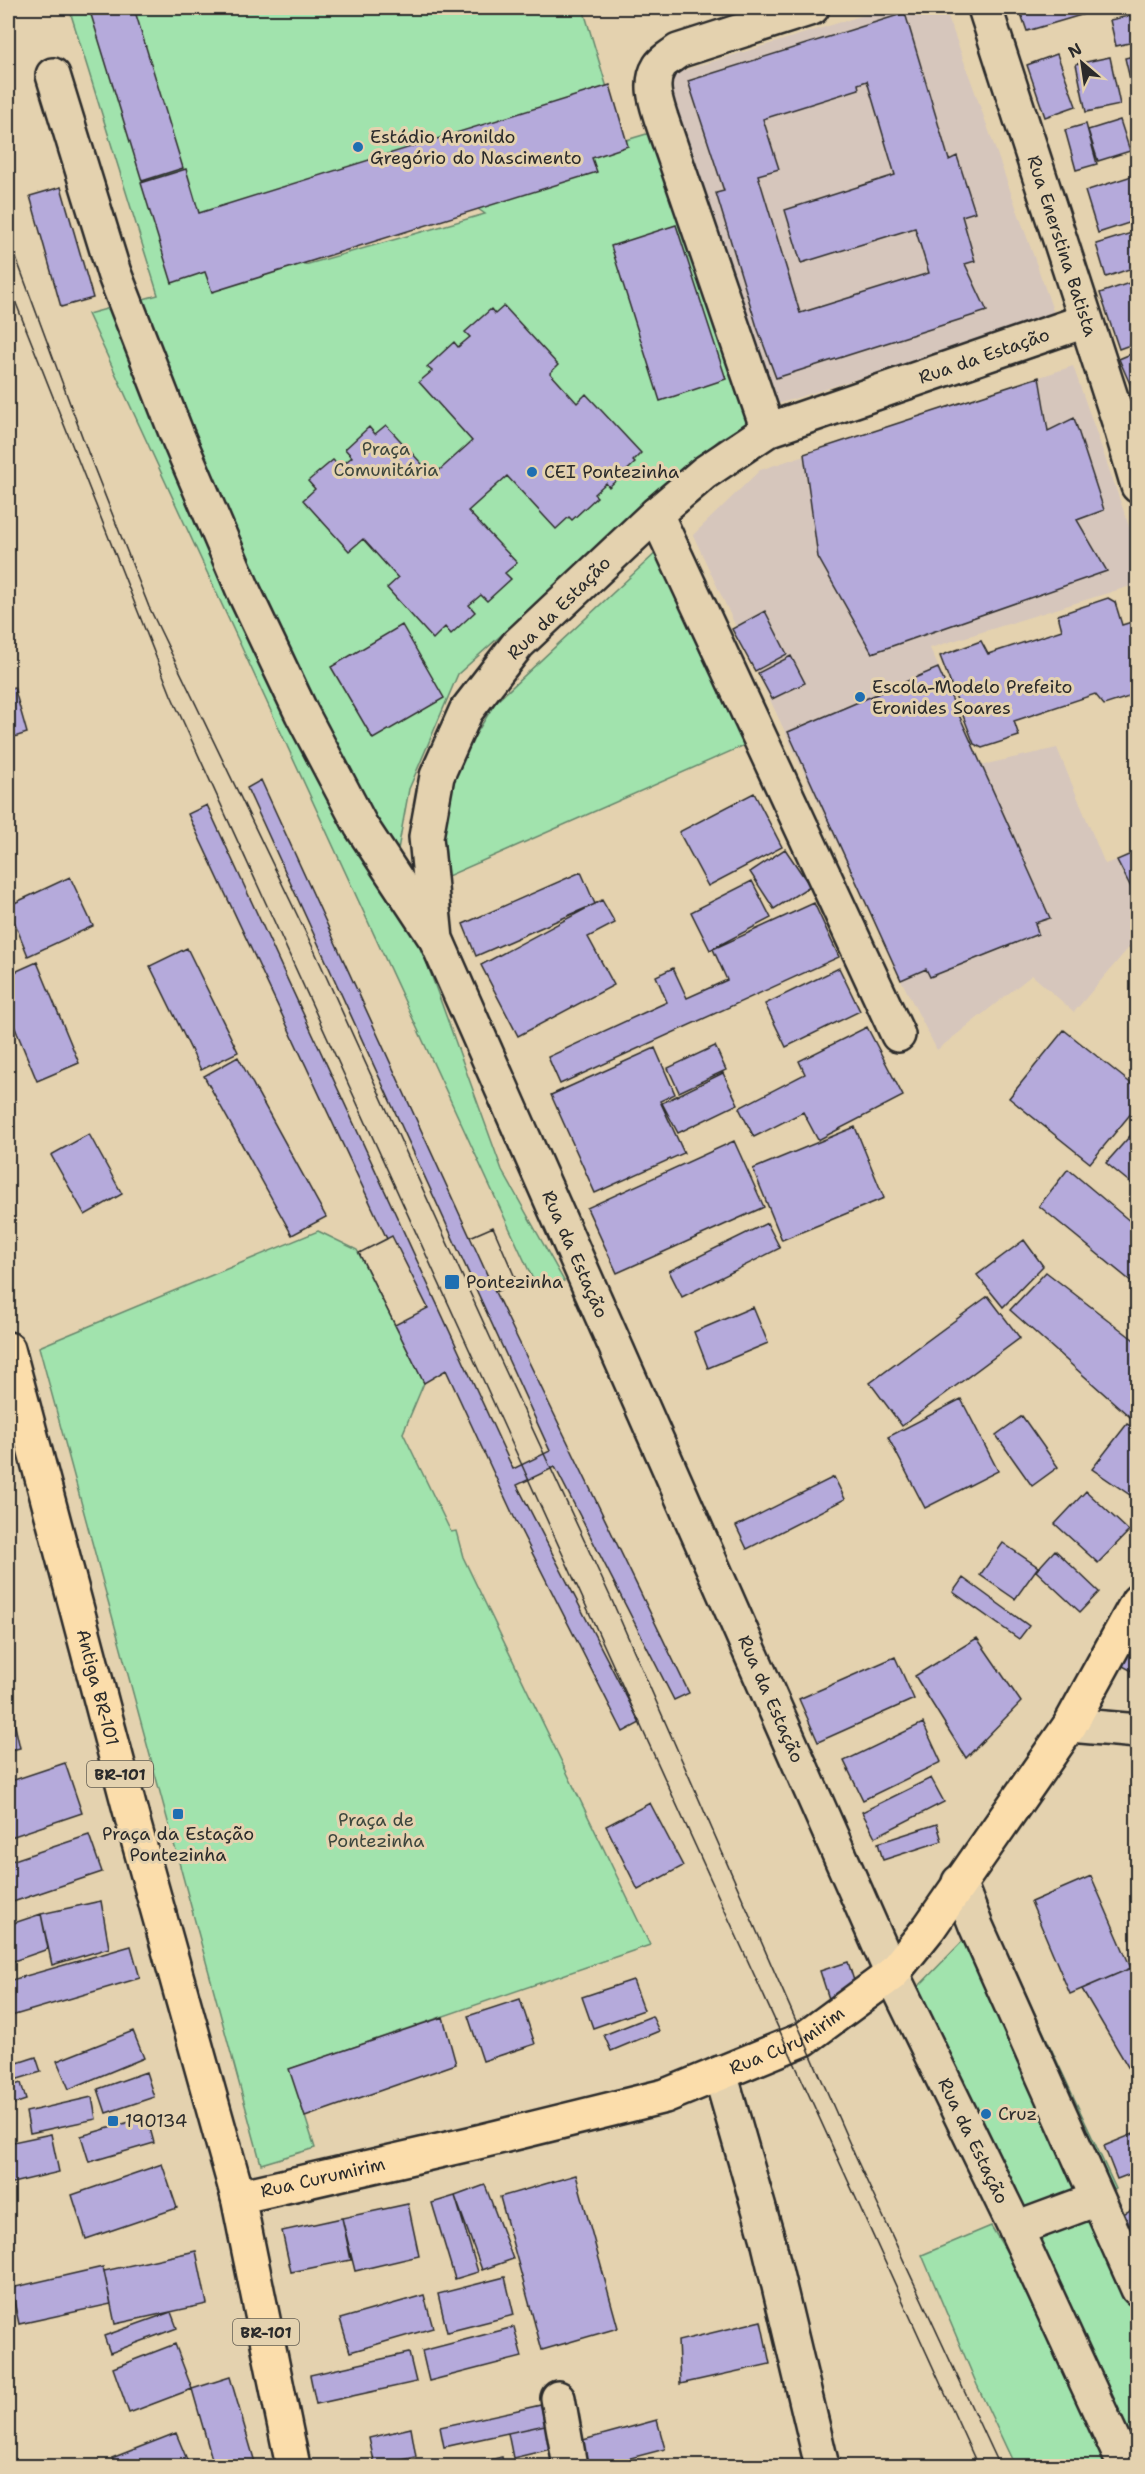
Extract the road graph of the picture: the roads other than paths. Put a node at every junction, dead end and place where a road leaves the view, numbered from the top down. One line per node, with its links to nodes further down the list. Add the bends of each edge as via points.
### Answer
1 (812, 8): 6 (street, via 678,51 659,66 655,79 654,93 661,118)
2 (985, 8): 4 (street, Rua Enerstina Batista)
3 (53, 75): 9 (street, via 114,273 244,592 361,826)
4 (1084, 321): 5 (street, Rua Enerstina Batista); 6 (street, Rua da Estação)
5 (1129, 421): 7 (street, Rua Enerstina Batista)
6 (768, 430): 8 (street, Rua da Estação, via 704,473)
7 (1137, 486)
8 (656, 514): 9 (street, Rua da Estação, via 518,644 466,711 437,776 426,837); 10 (street)
9 (436, 939): 16 (street, Rua da Estação)
10 (898, 1035)
11 (8, 1349): 18 (main road, Antiga BR-101 / BR-101)
12 (1137, 1601): 13 (main road, Rua Curumirim)
13 (1070, 1725): 14 (street); 15 (main road, Rua Curumirim)
14 (1137, 1731)
15 (959, 1882): 16 (main road, Rua Curumirim); 19 (street)
16 (892, 1974): 17 (main road, Rua Curumirim, via 804,2039); 20 (street, Rua da Estação)
17 (720, 2073): 18 (main road, Rua Curumirim, via 665,2096); 25 (street, via 768,2240)
18 (238, 2197): 23 (main road, BR-101)
19 (1097, 2199): 20 (street); 21 (street)
20 (1016, 2229): 26 (street, Rua da Estação)
21 (1137, 2289)
22 (558, 2398): 24 (street)
23 (293, 2466)
24 (570, 2466)
25 (822, 2466)
26 (1125, 2466)

